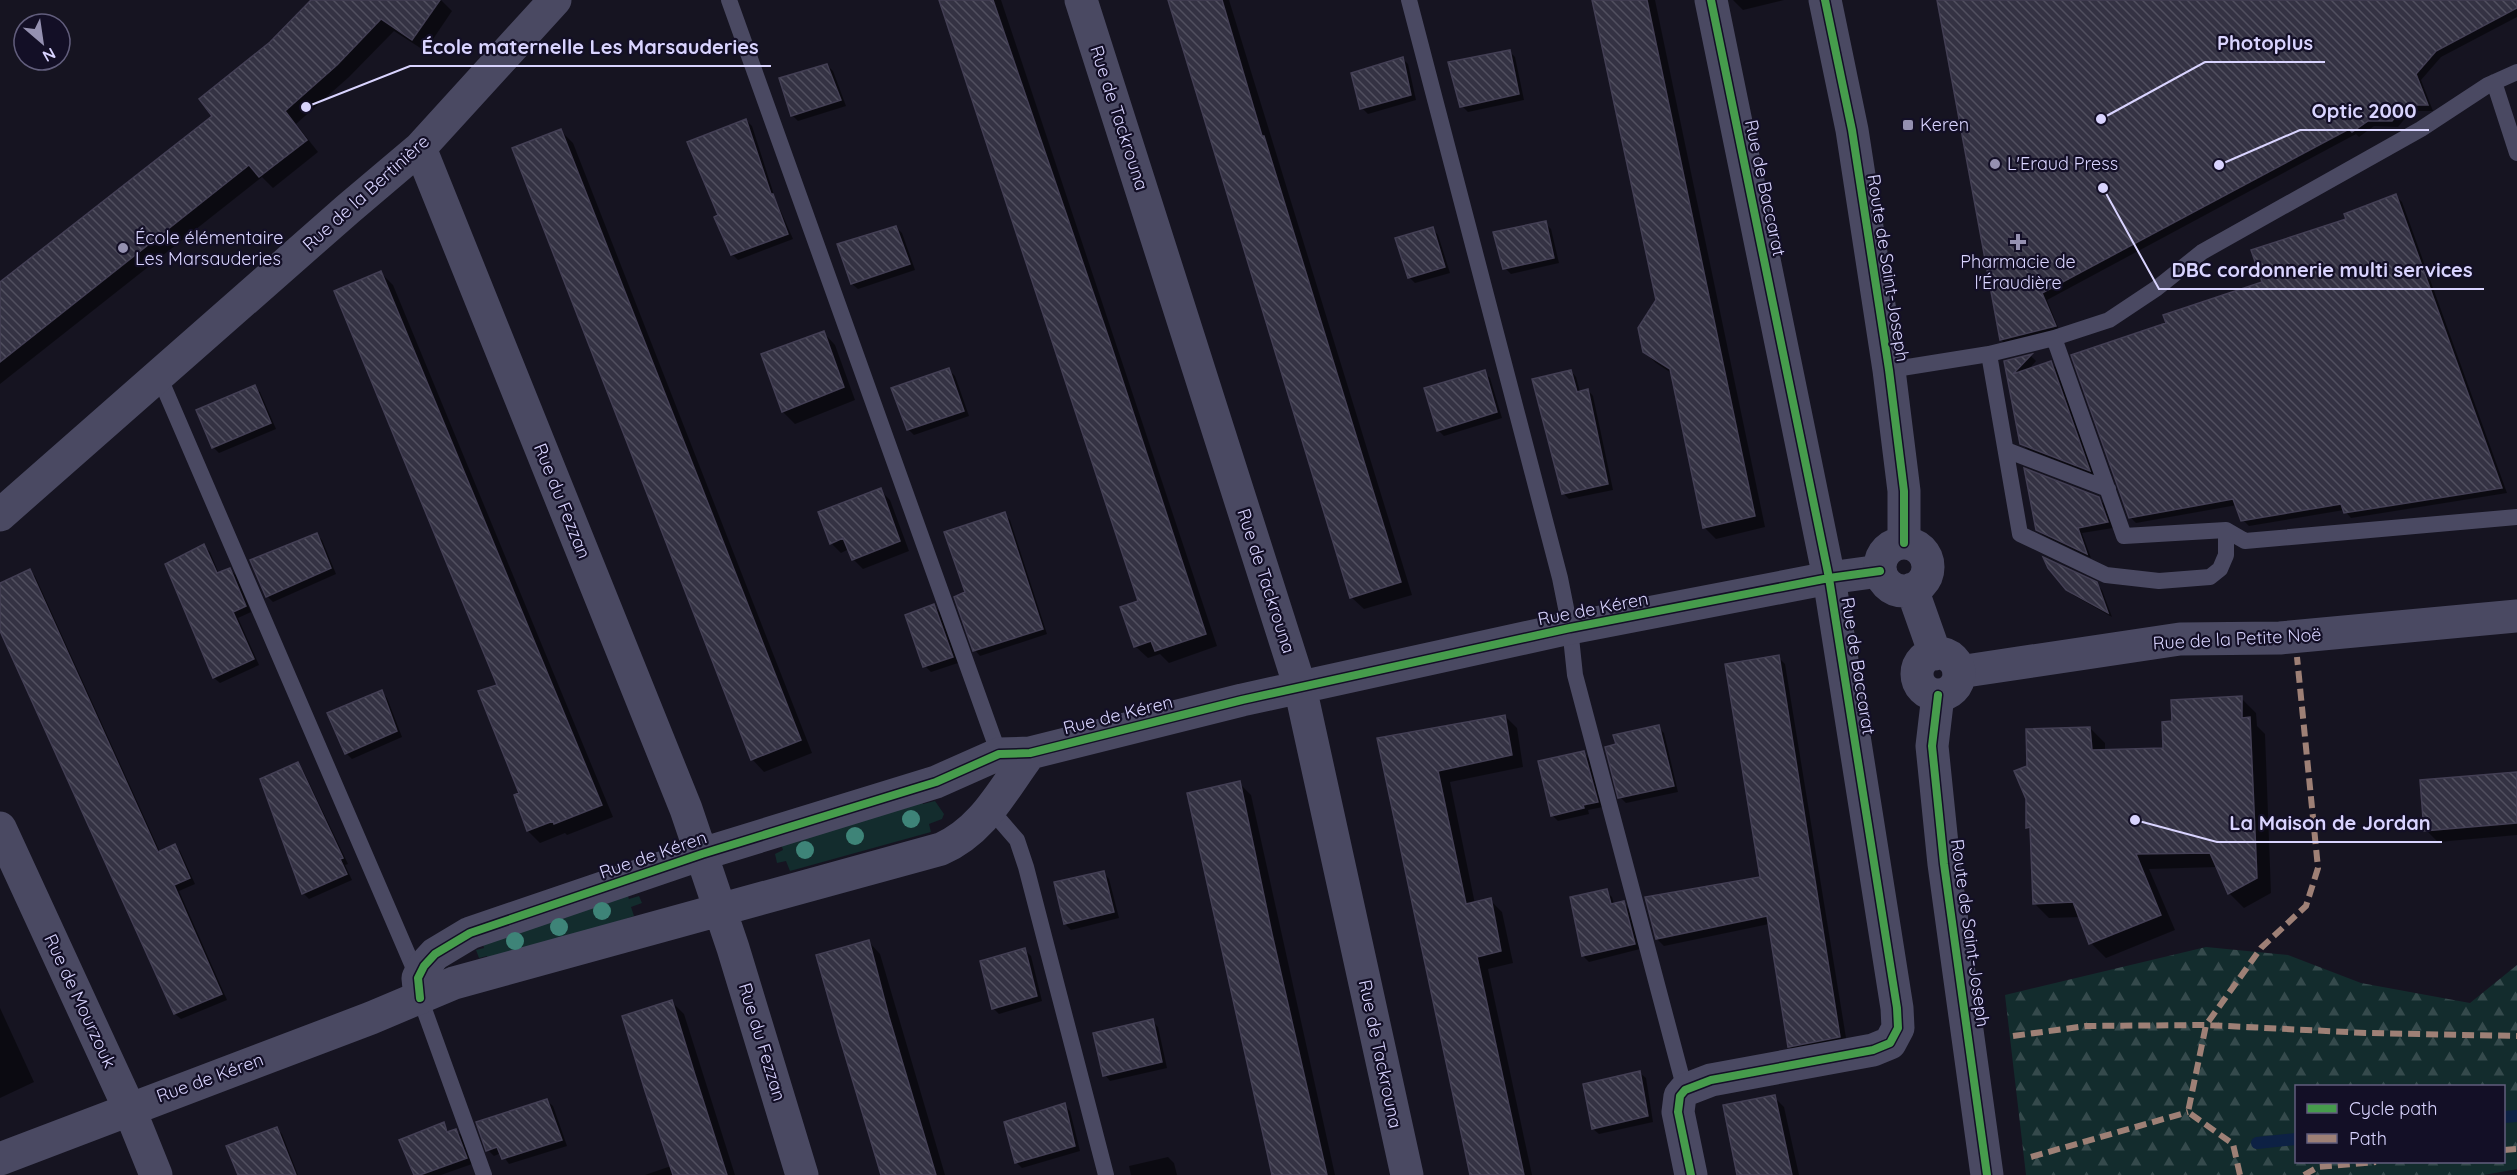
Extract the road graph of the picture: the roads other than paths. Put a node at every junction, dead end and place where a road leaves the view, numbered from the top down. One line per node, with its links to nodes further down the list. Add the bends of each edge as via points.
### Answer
1 (555, 0): 9 (street, Rue de la Bertinière)
2 (729, 0): 28 (lane)
3 (1081, 0): 27 (street, Rue de Tackrouna)
4 (1408, 0): 25 (lane)
5 (1711, 0): 22 (street, Rue de Baccarat)
6 (1825, 0): 13 (street, Route de Saint-Joseph, via 1852,130)
7 (2517, 72): 8 (lane)
8 (2494, 82): 10 (lane); 11 (lane, via 2421,129 2202,252 2109,320)
9 (420, 148): 14 (street, Rue de la Bertinière); 31 (street, Rue du Fezzan)
10 (2517, 153)
11 (2054, 338): 12 (lane); 16 (lane)
12 (1989, 354): 13 (lane); 15 (lane)
13 (1889, 370): 20 (street, Route de Saint-Joseph, via 1904,491)
14 (159, 376): 17 (street, Rue de la Bertinière); 33 (lane)
15 (2006, 450): 16 (lane); 19 (lane, via 2020,534 2106,575 2159,581 2210,577 2220,569 2226,555)
16 (2108, 489): 19 (lane, via 2124,536)
17 (0, 515)
18 (2517, 517): 19 (lane, via 2245,541)
19 (2226, 530)
20 (1904, 543): 21 (street, via 1886,551); 23 (street, via 1920,548 1927,562 1924,579)
21 (1880, 571): 22 (street, Rue de Kéren); 23 (street, via 1892,587)
22 (1829, 578): 25 (street, Rue de Kéren); 34 (street, Rue de Baccarat, via 1898,1028 1890,1043 1873,1050 1711,1080)
23 (1912, 590): 26 (street, Route de Saint-Joseph)
24 (2517, 616): 26 (street, Rue de la Petite Noë, via 2280,638 2180,639)
25 (1570, 628): 27 (street, Rue de Kéren); 34 (lane, via 1575,675)
26 (1944, 674): 43 (street, Route de Saint-Joseph, via 1932,731 1933,758)
27 (1300, 687): 28 (street, Rue de Kéren); 41 (street, Rue de Tackrouna)
28 (1014, 753): 29 (street, Rue de Kéren); 31 (street, Rue de Kéren, via 936,783)
29 (992, 810): 32 (street, Rue de Kéren, via 969,832 941,849); 40 (lane, via 1017,840 1026,867)
30 (0, 828): 35 (street, Rue de Mourzouk)
31 (702, 854): 32 (street, Rue de Kéren); 33 (street, Rue de Kéren, via 470,933 435,954 424,966)
32 (720, 909): 33 (street, Rue de Kéren, via 454,983); 39 (street, Rue du Fezzan)
33 (419, 988): 35 (street, Rue de Kéren); 38 (lane)
34 (1685, 1090): 42 (street, via 1678,1112)
35 (129, 1108): 36 (street, Rue de Kéren); 37 (street, Rue de Mourzouk)
36 (0, 1159)
37 (156, 1175)
38 (484, 1175)
39 (802, 1175)
40 (1106, 1175)
41 (1407, 1175)
42 (1692, 1175)
43 (1987, 1175)

